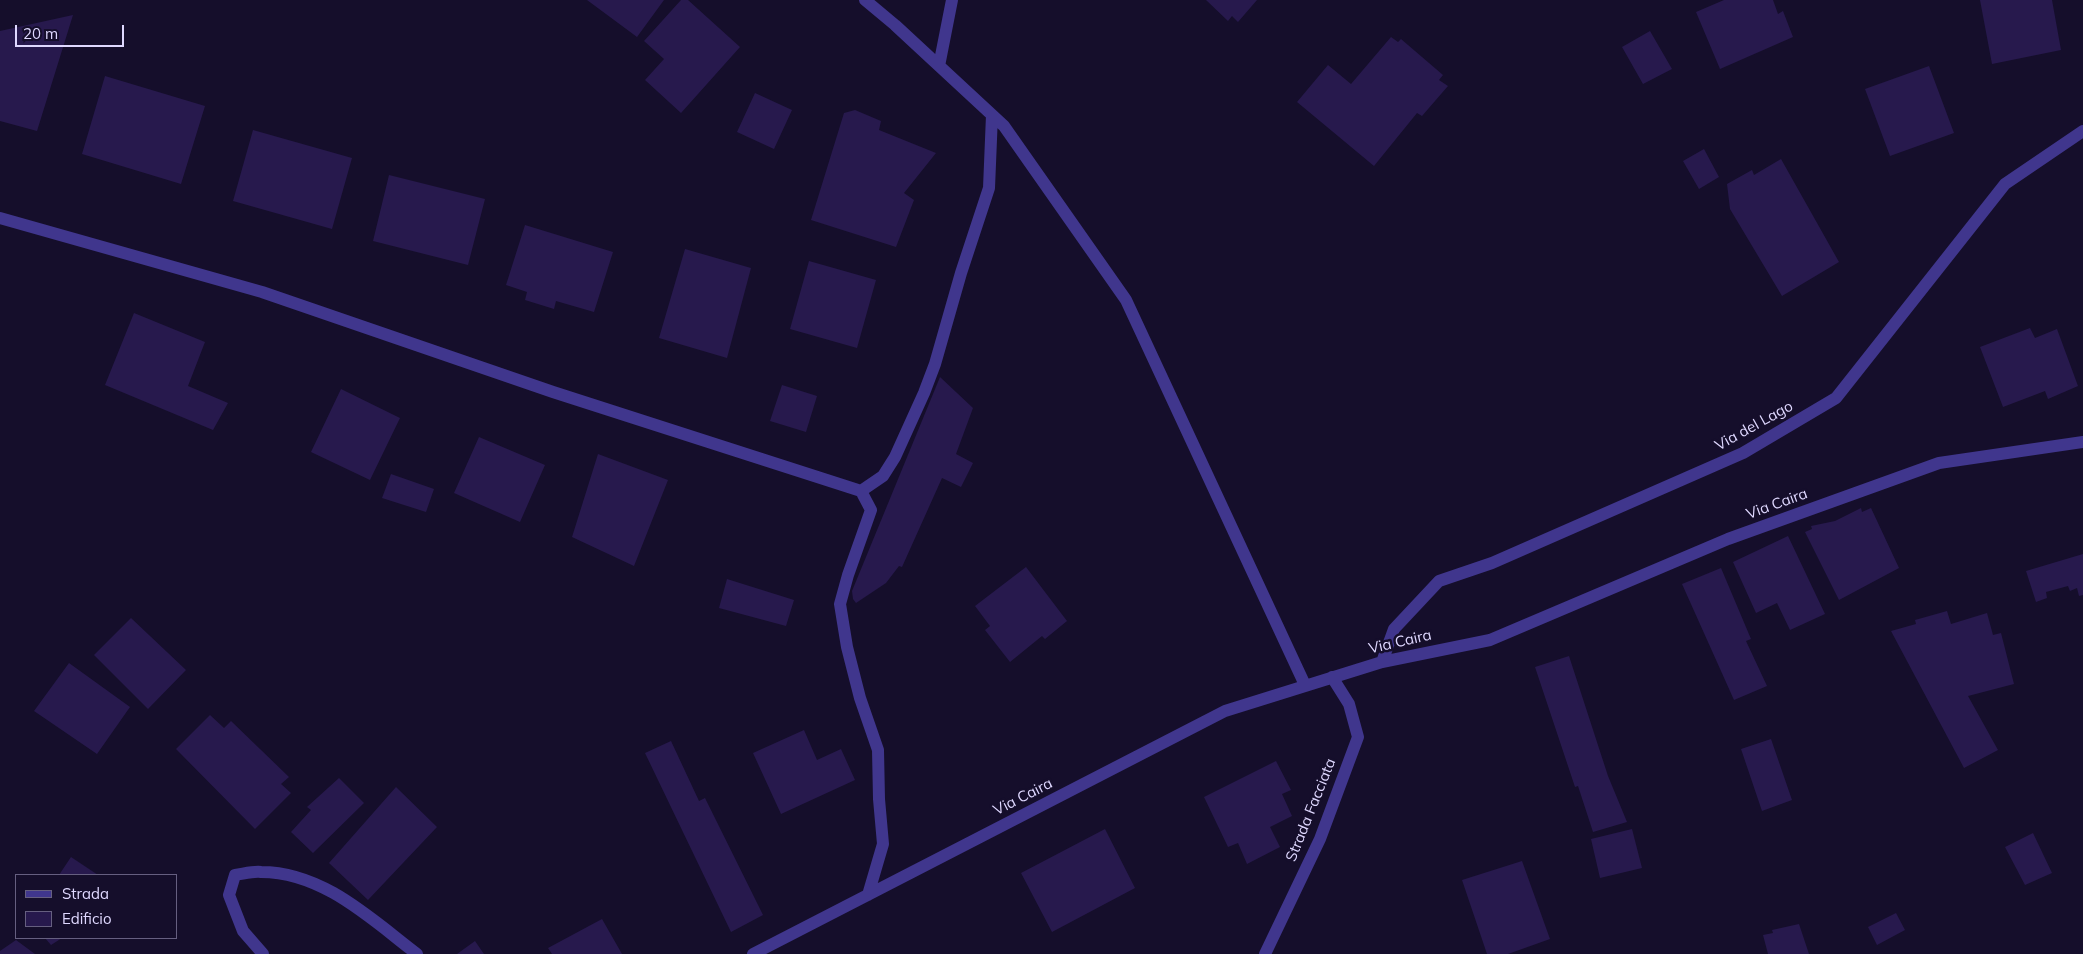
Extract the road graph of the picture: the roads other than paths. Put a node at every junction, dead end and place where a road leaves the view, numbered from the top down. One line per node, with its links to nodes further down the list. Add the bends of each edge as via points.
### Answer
1 (865, 0): 3 (street)
2 (952, 0): 3 (street)
3 (939, 66): 4 (street)
4 (992, 115): 8 (street, via 989,188 935,364 895,457 883,476); 11 (street, via 1004,126 1126,300)
5 (2083, 131): 9 (street, Via del Lago, via 2005,184 1836,398 1744,453 1492,563 1439,581 1394,629)
6 (0, 218): 8 (street, via 262,292 553,392)
7 (2083, 442): 9 (street, Via Caira, via 1939,462 1728,539 1490,640)
8 (861, 491): 12 (street, via 871,510 840,604 860,698 878,750 878,799 883,844)
9 (1382, 662): 10 (street, Via Caira)
10 (1332, 677): 11 (street, Via Caira); 16 (street, Strada Facciata, via 1349,704 1358,737 1320,839)
11 (1305, 685): 12 (street, Via Caira, via 1225,711)
12 (868, 895): 15 (street, Via Caira)
13 (263, 954): 14 (street, via 243,931 229,895 235,876 260,871 289,875 332,891)
14 (417, 954)
15 (753, 954)
16 (1265, 954)

